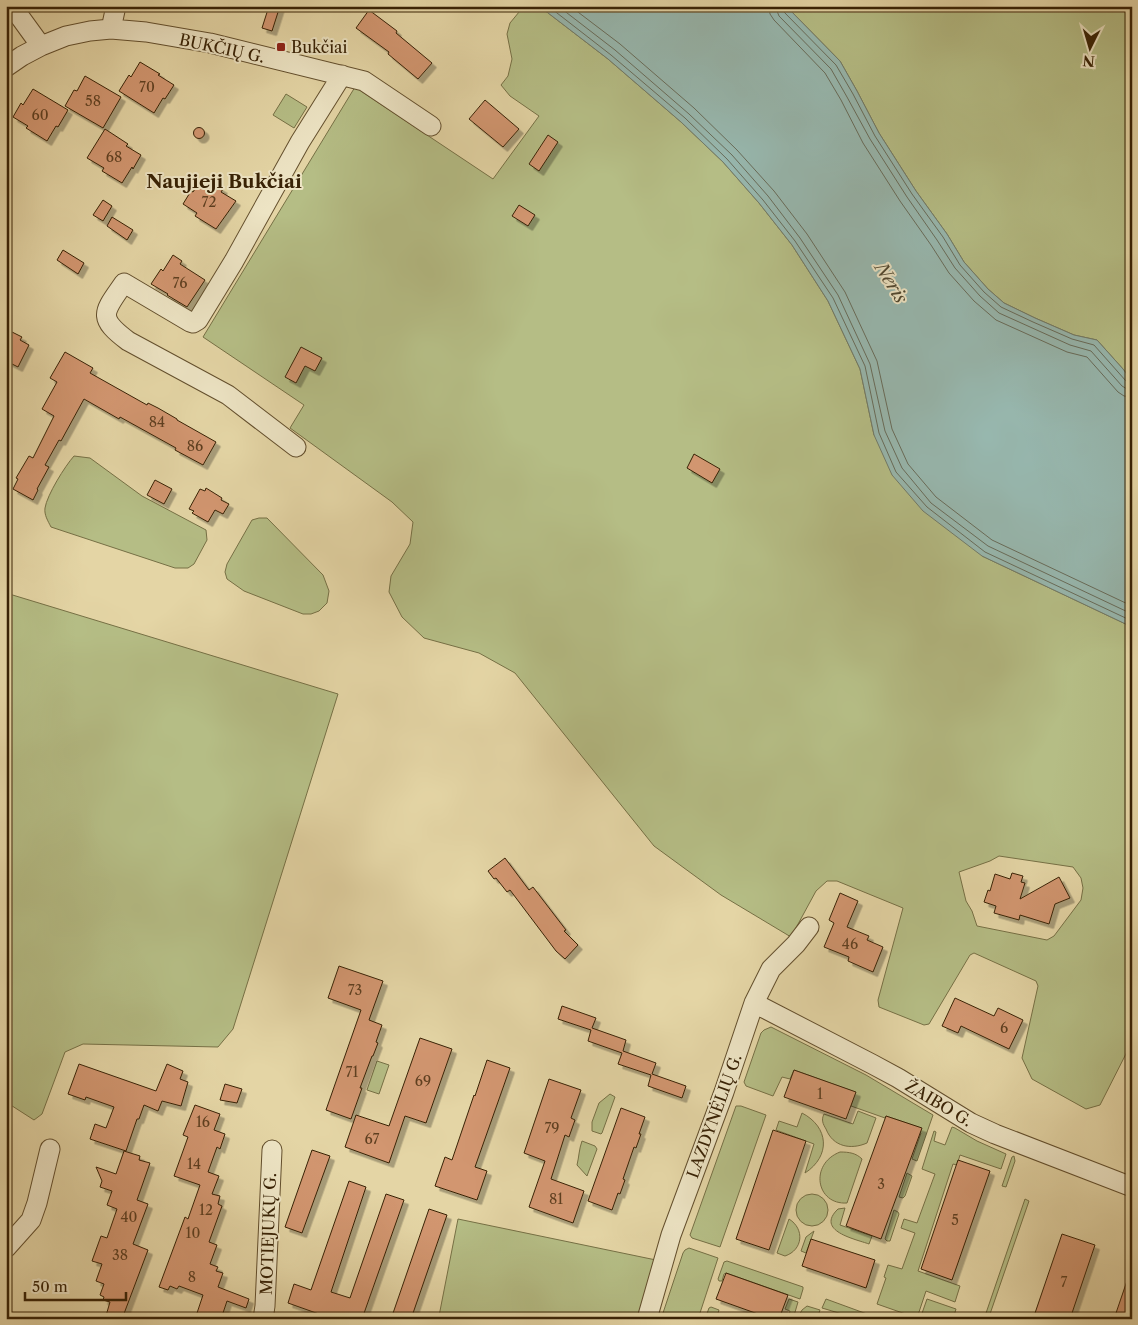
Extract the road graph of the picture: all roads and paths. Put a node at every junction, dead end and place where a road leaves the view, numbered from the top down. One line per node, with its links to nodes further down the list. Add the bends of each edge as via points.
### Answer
1 (12, 6): 4 (street)
2 (116, 6): 3 (street)
3 (111, 29): 4 (street, BUKČIŲ G., via 66,36); 6 (street, BUKČIŲ G., via 210,43)
4 (41, 46): 5 (street, BUKČIŲ G.)
5 (6, 67)
6 (342, 75): 7 (street, BUKČIŲ G., via 364,81); 8 (street, via 198,320 190,322 124,283 106,312 113,330 128,341 228,395)
7 (431, 126)
8 (296, 446)
9 (809, 927): 10 (street, LAZDYNĖLIŲ G., via 771,969)
10 (754, 1003): 13 (street, ŽAIBO G., via 885,1071 971,1123); 16 (street, LAZDYNĖLIŲ G., via 671,1235)
11 (50, 1150): 14 (street, via 31,1220)
12 (272, 1150): 15 (street, MOTIEJUKŲ G.)
13 (1132, 1187)
14 (6, 1248)
15 (263, 1319)
16 (647, 1319)

